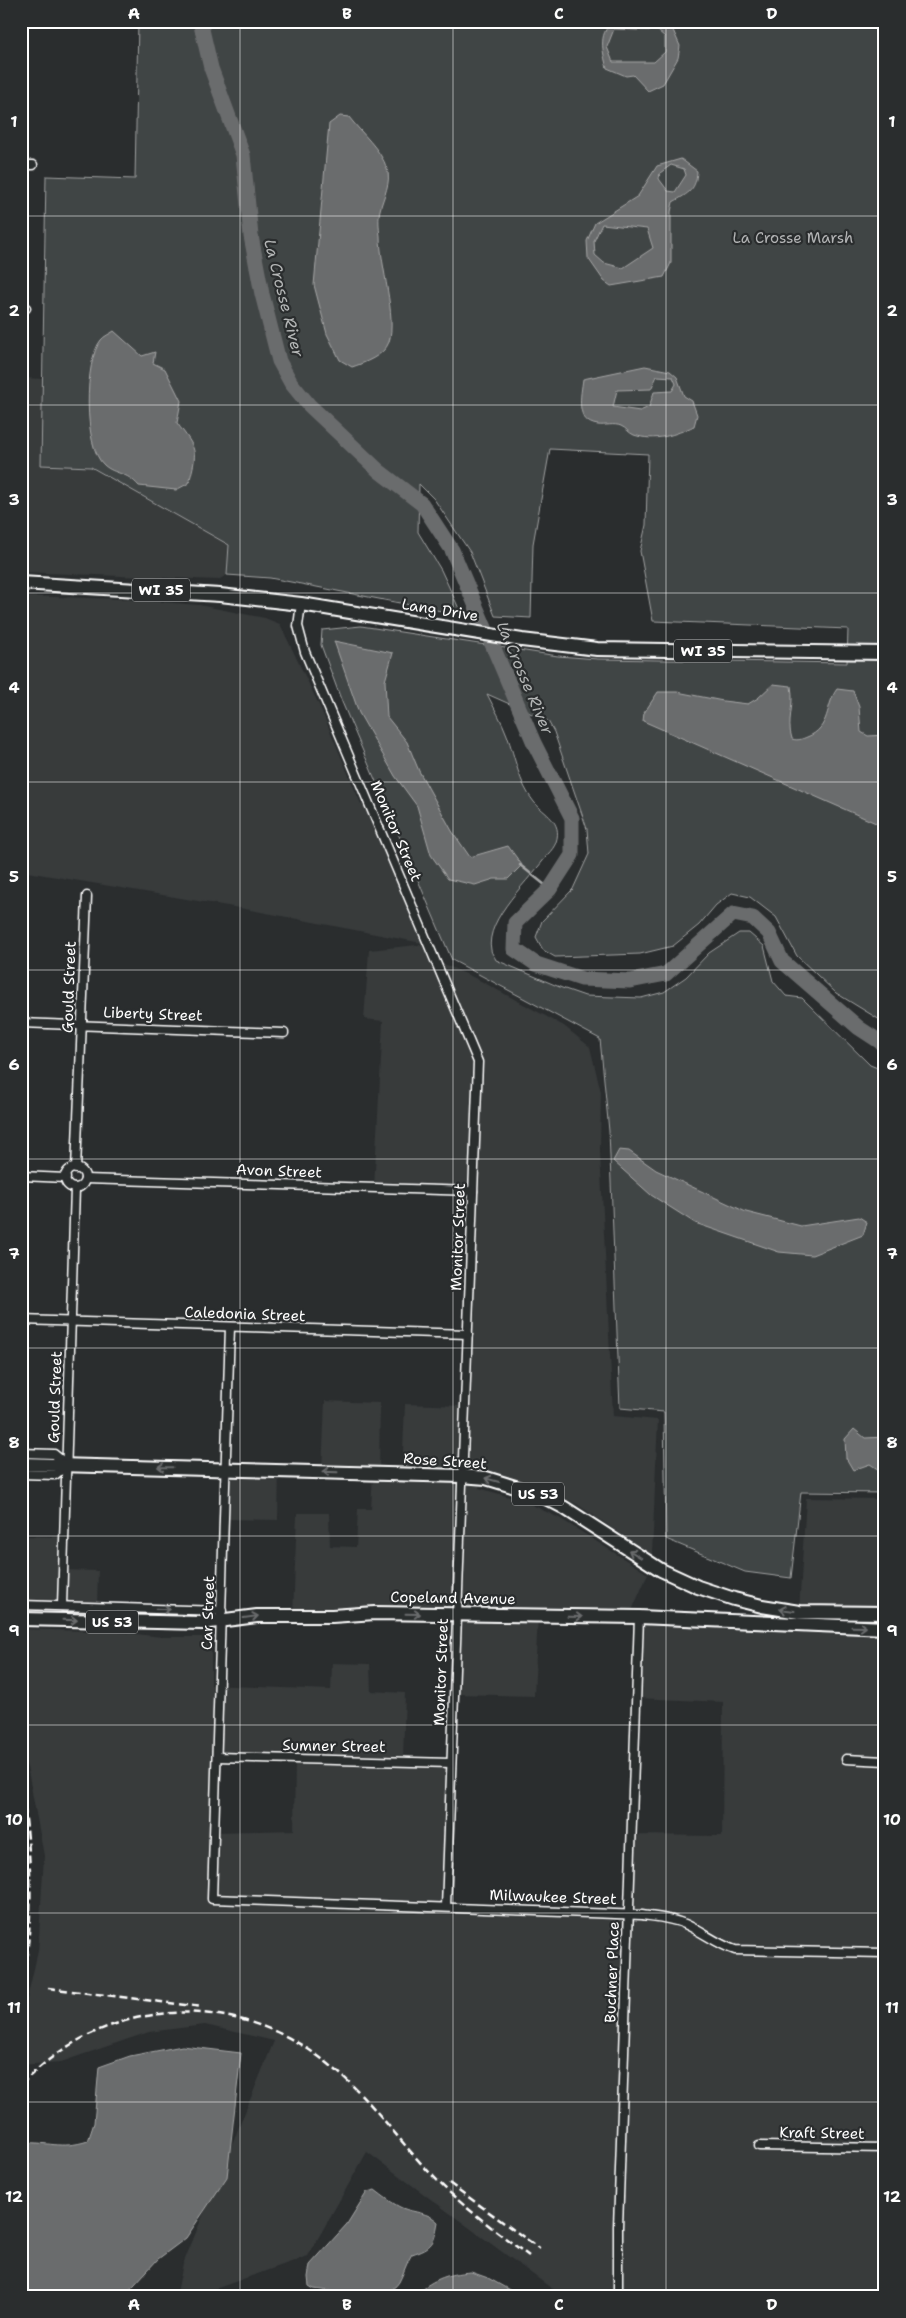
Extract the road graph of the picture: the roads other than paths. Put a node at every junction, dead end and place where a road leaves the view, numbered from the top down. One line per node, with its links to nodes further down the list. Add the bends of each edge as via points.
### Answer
1 (21, 165): 2 (street)
2 (33, 165)
3 (21, 583): 4 (main road, Lang Drive / WI 35, via 220,594)
4 (301, 604): 5 (main road, Lang Drive / WI 35, via 597,649); 15 (street, Monitor Street, via 298,626 305,652 476,1055 478,1079)
5 (885, 653)
6 (87, 896): 8 (street, Gould Street)
7 (21, 1023): 8 (street, Liberty Street)
8 (81, 1025): 9 (street, Liberty Street); 10 (street, Gould Street)
9 (284, 1033)
10 (76, 1169): 12 (street, via 70,1170); 13 (street, via 82,1171)
11 (21, 1176): 12 (street)
12 (66, 1178): 14 (street, via 69,1186)
13 (85, 1179): 14 (street, via 81,1186); 15 (street, Avon Street)
14 (75, 1188): 17 (street, Gould Street)
15 (473, 1191): 19 (street, Monitor Street)
16 (21, 1320): 17 (street, Caledonia Street)
17 (71, 1322): 18 (street, Caledonia Street); 22 (street, Gould Street)
18 (230, 1327): 19 (street, Caledonia Street); 23 (street, Car Street)
19 (468, 1334): 25 (street, Monitor Street)
20 (21, 1453): 22 (street, via 54,1454)
21 (21, 1464): 22 (main road, Rose Street / US 53)
22 (61, 1465): 23 (main road, Rose Street / US 53, one-way to 22); 24 (street, via 55,1475); 27 (street, Gould Street)
23 (225, 1468): 25 (main road, Rose Street / US 53, one-way to 23); 30 (street, Car Street)
24 (21, 1474)
25 (461, 1476): 28 (main road, Rose Street / US 53, one-way to 25, via 799,1612 762,1606 698,1588 661,1570 538,1494 486,1478); 29 (street, Monitor Street)
26 (21, 1605): 27 (street)
27 (62, 1606): 30 (street, one-way to 30)
28 (885, 1613)
29 (456, 1615): 30 (main road, Copeland Avenue / US 53, one-way to 29); 31 (main road, Copeland Avenue / US 53, one-way to 31); 37 (street, Monitor Street)
30 (221, 1616): 32 (main road, Copeland Avenue / US 53, one-way to 30, via 202,1623); 34 (street, Car Street)
31 (639, 1618): 33 (main road, Copeland Avenue / US 53, one-way to 33); 40 (street, Buchner Place)
32 (21, 1619)
33 (885, 1628)
34 (217, 1757): 37 (street, Sumner Street); 38 (street, Car Street)
35 (846, 1759): 36 (street)
36 (885, 1761)
37 (451, 1763): 39 (street, Monitor Street)
38 (212, 1899): 39 (street, Milwaukee Street)
39 (446, 1907): 40 (street, Milwaukee Street)
40 (628, 1914): 41 (street, Milwaukee Street, via 686,1924 736,1950); 44 (street, Buchner Place)
41 (885, 1953)
42 (759, 2146): 43 (street, Kraft Street)
43 (885, 2148)
44 (618, 2297)

